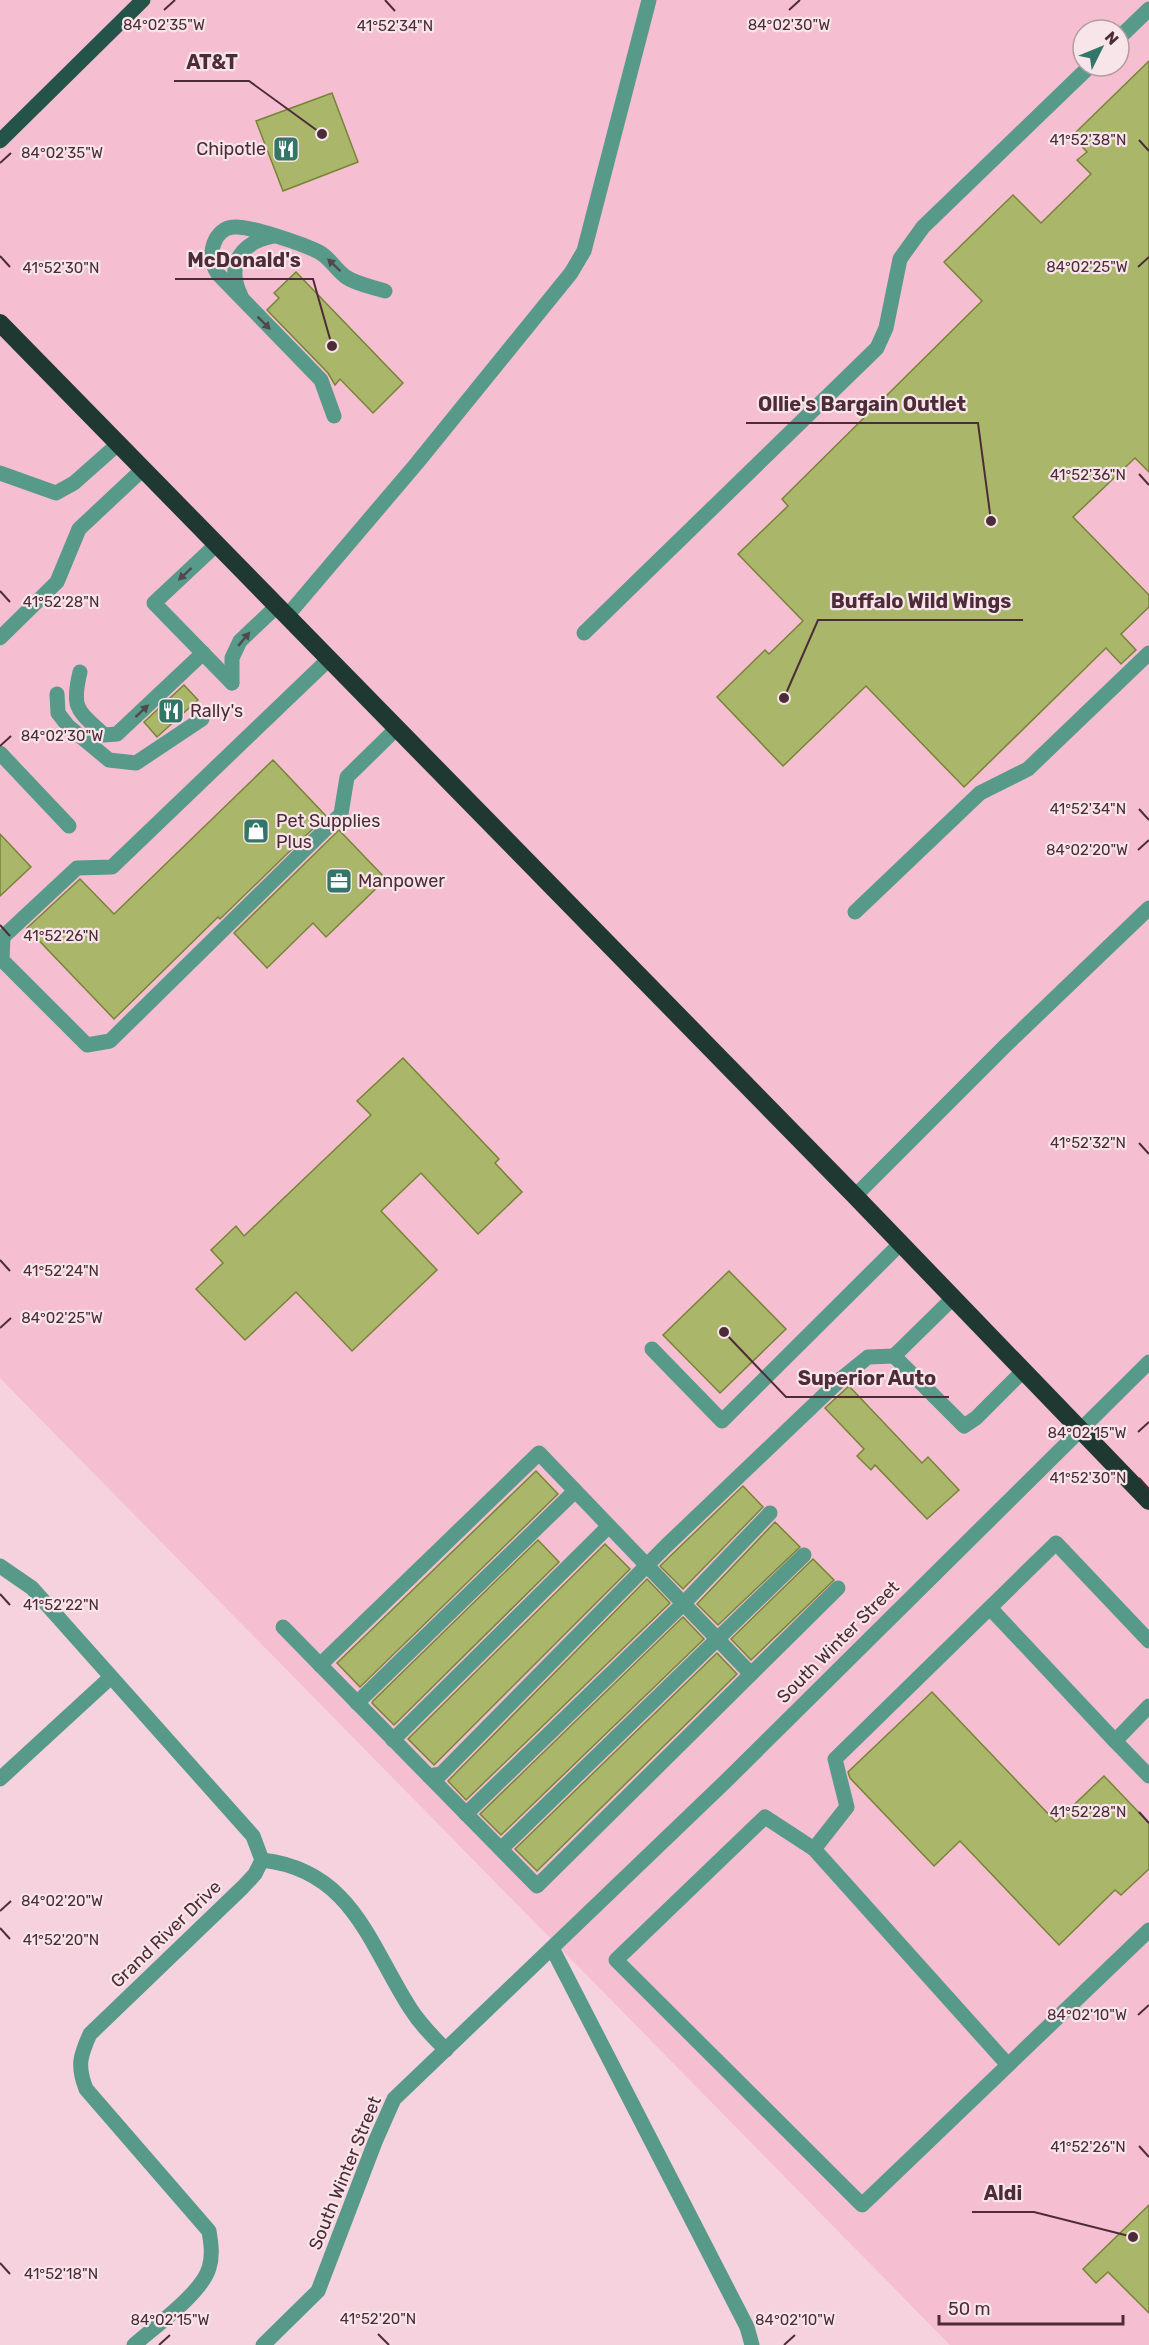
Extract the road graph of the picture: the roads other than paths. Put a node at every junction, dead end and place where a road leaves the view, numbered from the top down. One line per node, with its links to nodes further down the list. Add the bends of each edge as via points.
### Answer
1 (143, 0): 6 (main road)
2 (650, 0): 16 (street, via 584,251 571,273 417,463)
3 (1149, 9): 4 (street)
4 (1131, 26)
5 (1078, 78): 17 (street, via 909,243 900,259 886,328 877,348)
6 (0, 141)
7 (274, 236): 8 (street, one-way to 7, via 347,278 320,252); 9 (street, via 249,244 235,267 236,283); 9 (street, via 234,227 215,240 214,267)
8 (385, 291)
9 (245, 304): 11 (street, one-way to 11, via 321,380)
10 (0, 323): 12 (highway)
11 (334, 416)
12 (118, 444): 13 (highway); 14 (street, via 74,483 56,493)
13 (143, 469): 15 (highway); 18 (street, via 79,529 57,582)
14 (0, 472)
15 (217, 544): 16 (highway); 19 (street, one-way to 19, via 154,603)
16 (282, 611): 19 (street, one-way to 16, via 232,683 232,658 240,641); 21 (highway)
17 (584, 633)
18 (0, 638)
19 (203, 653): 22 (street, one-way to 19, via 74,694 77,709 104,735 117,734)
20 (1149, 653): 29 (street, via 1028,769 980,793)
21 (329, 659): 25 (highway); 25 (street, via 112,867 77,868 3,937 2,960 87,1045 110,1041 341,814 347,777)
22 (80, 672)
23 (57, 694): 24 (street, via 58,713 68,726 109,759 136,763)
24 (202, 719)
25 (397, 728): 30 (highway)
26 (0, 753): 27 (street)
27 (69, 826)
28 (1149, 908): 30 (street)
29 (855, 912)
30 (855, 1196): 31 (highway)
31 (900, 1244): 32 (highway); 33 (street, via 723,1421)
32 (953, 1298): 34 (street); 36 (highway)
33 (652, 1349)
34 (894, 1356): 36 (street, via 964,1426); 43 (street, via 868,1358 842,1378)
35 (1149, 1362): 37 (street, South Winter Street)
36 (1023, 1371): 37 (highway)
37 (1080, 1430): 39 (highway); 66 (street, South Winter Street)
38 (575, 1491): 41 (street); 51 (street, via 539,1453); 54 (street)
39 (1149, 1501)
40 (770, 1513): 46 (street)
41 (609, 1526): 43 (street); 56 (street)
42 (804, 1555): 49 (street)
43 (647, 1565): 46 (street); 58 (street, via 453,1763 441,1774)
44 (0, 1566): 53 (street, via 32,1588)
45 (838, 1588): 52 (street)
46 (684, 1603): 49 (street); 61 (street)
47 (990, 1608): 50 (street, via 1056,1543); 57 (street); 63 (street, via 835,1759 847,1807)
48 (283, 1628): 51 (street)
49 (717, 1638): 52 (street); 62 (street)
50 (1149, 1641)
51 (320, 1665): 54 (street)
52 (751, 1674): 62 (street, via 537,1886)
53 (111, 1677): 60 (street); 64 (street, via 253,1836)
54 (357, 1703): 56 (street)
55 (1149, 1706): 57 (street)
56 (393, 1740): 58 (street)
57 (1115, 1741): 59 (street)
58 (429, 1776): 61 (street)
59 (1149, 1776)
60 (0, 1779)
61 (466, 1814): 62 (street)
62 (501, 1849)
63 (814, 1849): 68 (street); 68 (street, via 765,1817 616,1960 862,2205)
64 (262, 1860): 67 (street, via 283,1862 305,1872 344,1900 365,1927 411,2010); 69 (street, Grand River Drive, via 243,1887 90,2034 81,2055 80,2074 86,2090 209,2231 209,2270 199,2288)
65 (1149, 1930): 68 (street)
66 (552, 1948): 67 (street, South Winter Street); 71 (street, via 747,2327)
67 (446, 2050): 70 (street, South Winter Street, via 394,2099 318,2291)
68 (1008, 2065)
69 (134, 2345)
70 (263, 2345)
71 (752, 2345)

